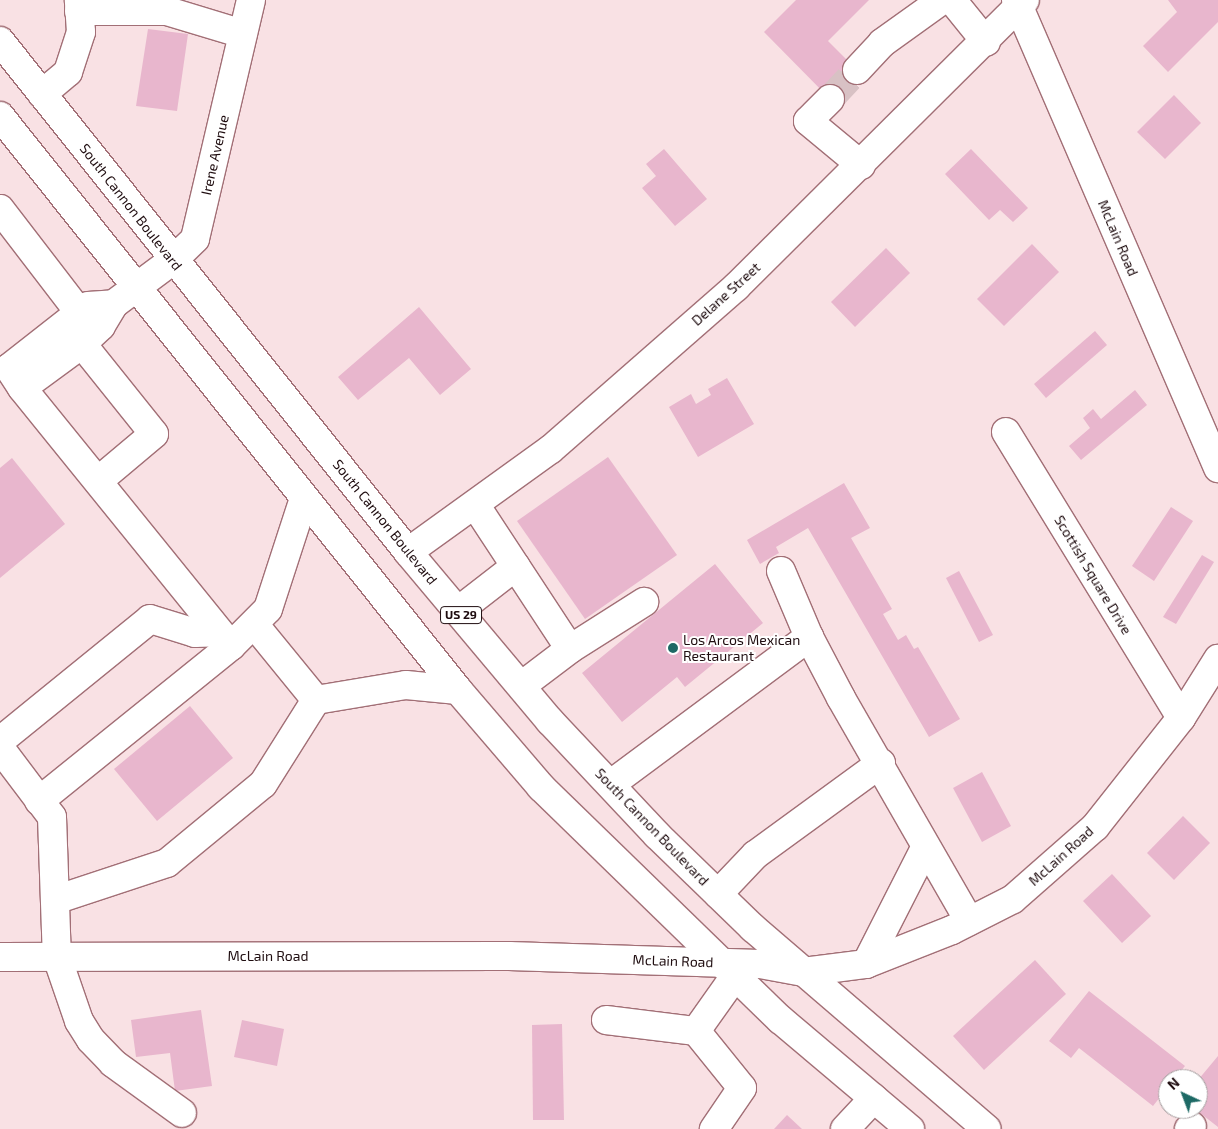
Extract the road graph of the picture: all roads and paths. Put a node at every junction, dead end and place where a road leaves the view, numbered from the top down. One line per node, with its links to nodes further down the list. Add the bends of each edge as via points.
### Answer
1 (251, 0): 6 (street, Irene Avenue)
2 (942, 0): 9 (street, via 882,43)
3 (952, 0): 8 (street)
4 (1020, 2): 8 (street, Delane Street); 22 (street, McLain Road)
5 (79, 5): 6 (street, via 167,11); 10 (street, via 81,32 68,72)
6 (243, 34): 15 (street, Irene Avenue, via 195,239)
7 (0, 41): 10 (street, South Cannon Boulevard / US 29)
8 (986, 42): 13 (street, Delane Street)
9 (857, 70)
10 (42, 94): 15 (street, South Cannon Boulevard / US 29)
11 (830, 99): 13 (street, via 808,120)
12 (0, 116): 16 (street)
13 (861, 164): 25 (street, Delane Street, via 736,287 551,449)
14 (0, 209): 18 (street)
15 (173, 260): 16 (street, Irene Avenue); 26 (street, South Cannon Boulevard / US 29)
16 (138, 286): 17 (street, Irene Avenue); 24 (street)
17 (114, 304): 18 (street, via 88,306); 19 (street, via 101,326)
18 (79, 312): 20 (street, via 8,368)
19 (82, 344): 20 (street); 23 (street, via 154,434)
20 (22, 388): 23 (street)
21 (1006, 432): 39 (street, Scottish Square Drive)
22 (1218, 468)
23 (98, 480): 33 (street)
24 (304, 498): 31 (street, via 268,609); 37 (street)
25 (476, 506): 26 (street, Delane Street); 27 (street)
26 (408, 552): 30 (street, South Cannon Boulevard / US 29)
27 (516, 566): 30 (street); 34 (street)
28 (781, 572): 32 (street)
29 (644, 602): 34 (street)
30 (458, 611): 36 (street, South Cannon Boulevard / US 29)
31 (254, 624): 33 (street); 38 (street)
32 (809, 637): 42 (street); 43 (street)
33 (224, 639): 40 (street, via 150,619); 44 (street)
34 (570, 649): 36 (street)
35 (1218, 659): 39 (street, McLain Road)
36 (521, 686): 43 (street, South Cannon Boulevard / US 29)
37 (458, 690): 38 (street, via 406,685); 52 (street, via 542,788)
38 (316, 700): 47 (street, via 263,784 167,863)
39 (1181, 718): 48 (street, McLain Road, via 1095,827 1013,899)
40 (0, 741)
41 (0, 748): 44 (street)
42 (881, 763): 45 (street); 46 (street, via 755,854)
43 (611, 784): 46 (street, South Cannon Boulevard / US 29, via 656,834)
44 (40, 801): 47 (street, via 52,818)
45 (925, 848): 48 (street); 51 (street)
46 (718, 894): 53 (street, South Cannon Boulevard / US 29)
47 (55, 900): 50 (street)
48 (969, 921): 51 (street, McLain Road)
49 (0, 957): 50 (street, McLain Road)
50 (57, 957): 52 (street, McLain Road, via 441,955); 57 (street, via 69,998 91,1040 113,1063)
51 (866, 964): 53 (street, McLain Road)
52 (727, 970): 53 (street, McLain Road, via 760,964); 55 (street); 56 (street)
53 (803, 972): 61 (street, South Cannon Boulevard / US 29)
54 (606, 1020): 55 (street)
55 (696, 1031): 58 (street, via 742,1088)
56 (874, 1098): 59 (street); 60 (street)
57 (182, 1113)
58 (714, 1129)
59 (845, 1129)
60 (910, 1129)
61 (987, 1129)

